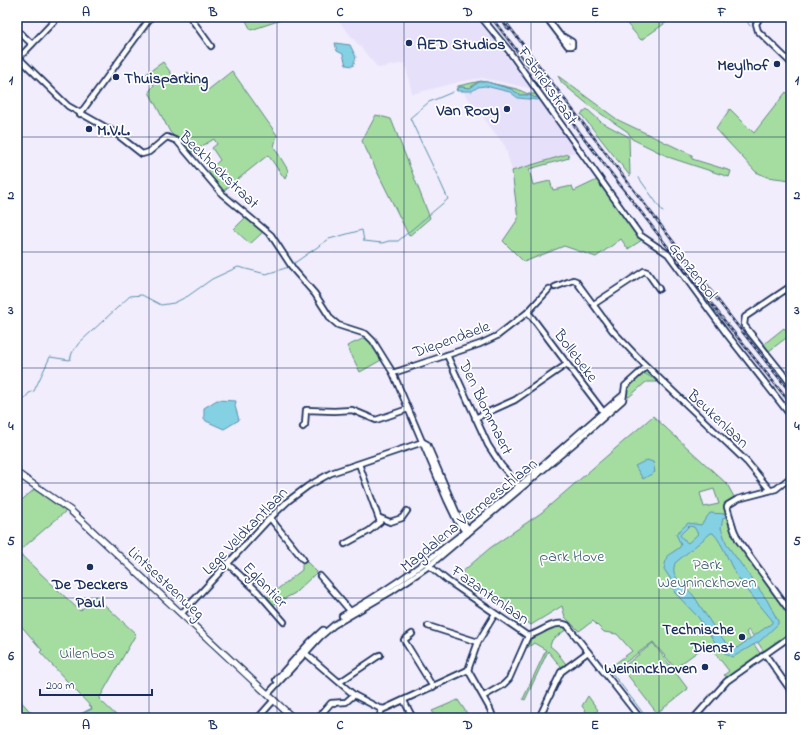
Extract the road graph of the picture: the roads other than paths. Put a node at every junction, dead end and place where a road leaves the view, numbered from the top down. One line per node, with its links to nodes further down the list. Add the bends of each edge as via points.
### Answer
1 (58, 17): 9 (street)
2 (151, 17): 13 (street)
3 (190, 17): 10 (street)
4 (480, 17): 14 (street, Fabriekstraat, via 509,51)
5 (760, 17): 12 (street, via 756,24 758,31)
6 (549, 18): 8 (street)
7 (17, 30): 9 (street)
8 (562, 36)
9 (32, 44): 11 (street)
10 (211, 46)
11 (18, 59): 13 (street, Beekhoekstraat)
12 (791, 63)
13 (80, 114): 24 (street, Beekhoekstraat, via 114,132 142,154 149,152 164,139 173,138 222,194 271,235 331,319 338,325 366,334)
14 (594, 171): 28 (street, Ganzenbol, via 640,235 668,254 726,334)
15 (791, 286): 25 (street, via 743,320 744,325)
16 (555, 287): 19 (street, Beukenlaan, via 575,280)
17 (549, 289): 20 (street, Diependaele)
18 (659, 289): 19 (street, via 644,271)
19 (594, 304): 23 (street, Beukenlaan, via 612,330)
20 (528, 312): 21 (street, Diependaele, via 497,336); 22 (street, Bollebeke)
21 (447, 355): 24 (street, Diependaele); 29 (street, Den Blommaert)
22 (567, 364): 27 (street, Bollebeke); 29 (street, via 515,400)
23 (646, 367): 27 (street, Magdalena Vermeeschlaan, via 625,386 623,400); 36 (street, Beukenlaan, via 747,462)
24 (393, 373): 26 (street)
25 (791, 384)
26 (408, 409): 30 (street, via 376,420 355,410 306,410); 31 (street)
27 (604, 413): 35 (street, Magdalena Vermeeschlaan)
28 (791, 416)
29 (475, 418): 35 (street, Den Blommaert, via 492,453)
30 (303, 427)
31 (423, 442): 32 (street, Lege Veldkantlaan); 40 (street, via 457,521)
32 (359, 464): 38 (street, Lege Veldkantlaan, via 331,473 308,486); 39 (street)
33 (17, 473): 46 (street, Lintsesteenweg, via 70,510)
34 (791, 477): 36 (street, via 776,489)
35 (520, 487): 40 (street, Magdalena Vermeeschlaan)
36 (770, 490): 48 (street, via 738,499 727,507 740,541)
37 (407, 511): 39 (street, via 402,518 390,522)
38 (270, 518): 42 (street); 43 (street, Lege Veldkantlaan)
39 (380, 518): 41 (street, via 378,526)
40 (468, 532): 44 (street, Magdalena Vermeeschlaan)
41 (345, 544)
42 (303, 559)
43 (228, 564): 46 (street, Lege Veldkantlaan); 50 (street, Eglantier, via 257,591)
44 (428, 564): 47 (street, Magdalena Vermeeschlaan, via 392,591); 49 (street, Fazantenlaan)
45 (320, 576): 47 (street)
46 (182, 613): 64 (street, Lintsesteenweg)
47 (352, 613): 56 (street, Magdalena Vermeeschlaan, via 334,625)
48 (791, 613)
49 (495, 614): 53 (street, Fazantenlaan); 55 (street)
50 (284, 622)
51 (428, 626): 55 (street)
52 (412, 634): 62 (street, via 404,640)
53 (528, 636): 57 (street, Fazantenlaan, via 554,623 561,623 567,625); 66 (street, via 509,679)
54 (791, 636): 58 (street)
55 (478, 642): 60 (street)
56 (304, 652): 61 (street); 64 (street, Magdalena Vermeeschlaan)
57 (588, 652): 76 (street, via 561,672); 77 (street, Fazantenlaan)
58 (765, 654): 63 (street); 78 (street, via 727,681)
59 (380, 655): 61 (street)
60 (468, 670): 62 (street); 66 (street)
61 (340, 682): 65 (street)
62 (433, 687): 68 (street)
63 (791, 691)
64 (267, 693): 67 (street, Lintsesteenweg)
65 (354, 695): 69 (street); 72 (street, via 346,702 332,703)
66 (484, 696): 75 (street, via 492,714)
67 (274, 700): 70 (street); 71 (street, Lintsesteenweg)
68 (404, 701): 69 (street); 74 (street)
69 (382, 709): 73 (street)
70 (258, 718)
71 (293, 718)
72 (318, 718)
73 (379, 718)
74 (413, 718)
75 (490, 718)
76 (539, 718)
77 (640, 718)
78 (694, 718)

